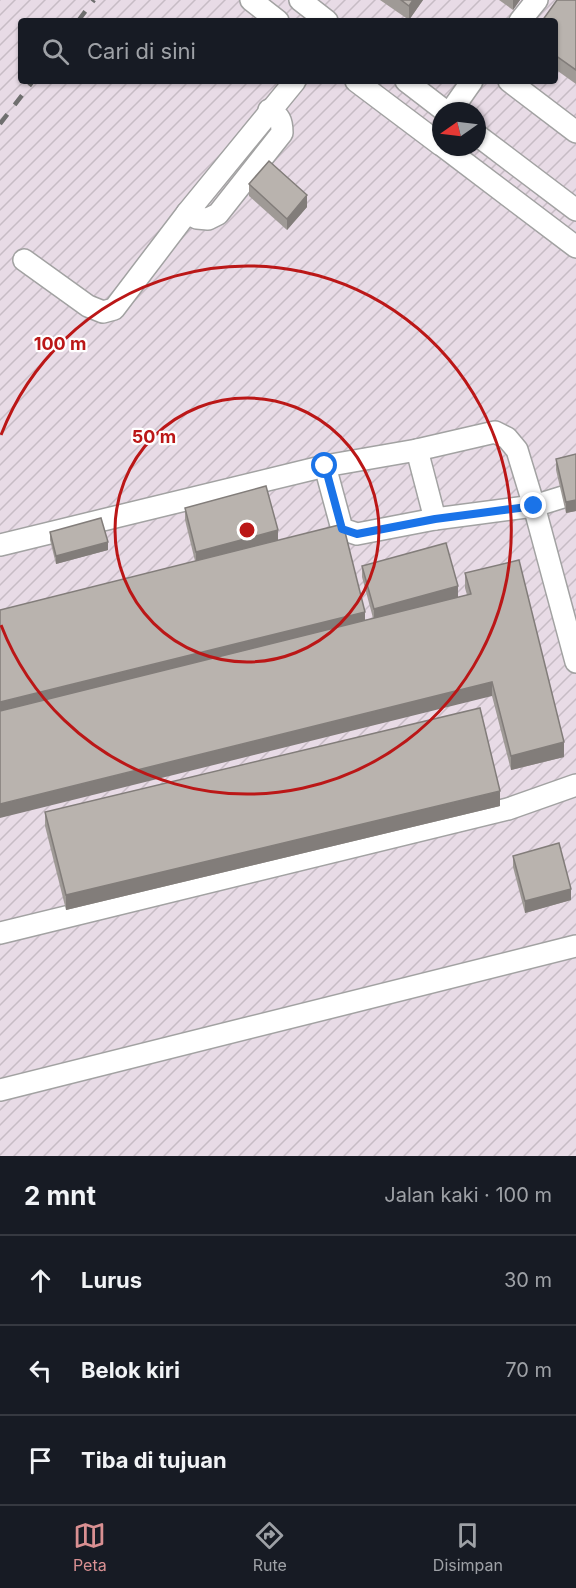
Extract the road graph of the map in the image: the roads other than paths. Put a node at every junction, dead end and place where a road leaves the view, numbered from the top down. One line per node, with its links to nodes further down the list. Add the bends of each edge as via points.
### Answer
1 (251, 0): 4 (lane)
2 (301, 0): 5 (lane)
3 (537, 0): 6 (lane)
4 (274, 18)
5 (323, 18)
6 (522, 18)
7 (292, 84): 20 (lane, via 114,309 103,312 88,306)
8 (360, 84): 15 (lane)
9 (410, 84): 12 (lane)
10 (470, 84): 13 (lane)
11 (513, 84): 14 (lane)
12 (434, 102)
13 (457, 102)
14 (576, 132)
15 (432, 138)
16 (486, 142): 18 (lane)
17 (455, 156): 19 (lane)
18 (576, 210)
19 (576, 246)
20 (24, 260)
21 (417, 450): 22 (lane); 24 (lane, via 495,432 517,450); 25 (lane)
22 (325, 466): 25 (lane, via 342,529 357,534); 26 (lane)
23 (563, 498): 24 (lane)
24 (534, 506): 25 (lane); 27 (lane)
25 (435, 519)
26 (0, 545)
27 (570, 616): 28 (lane)
28 (576, 663)
29 (576, 786): 30 (lane, via 508,809)
30 (0, 933)
31 (576, 946): 32 (lane)
32 (0, 1090)

